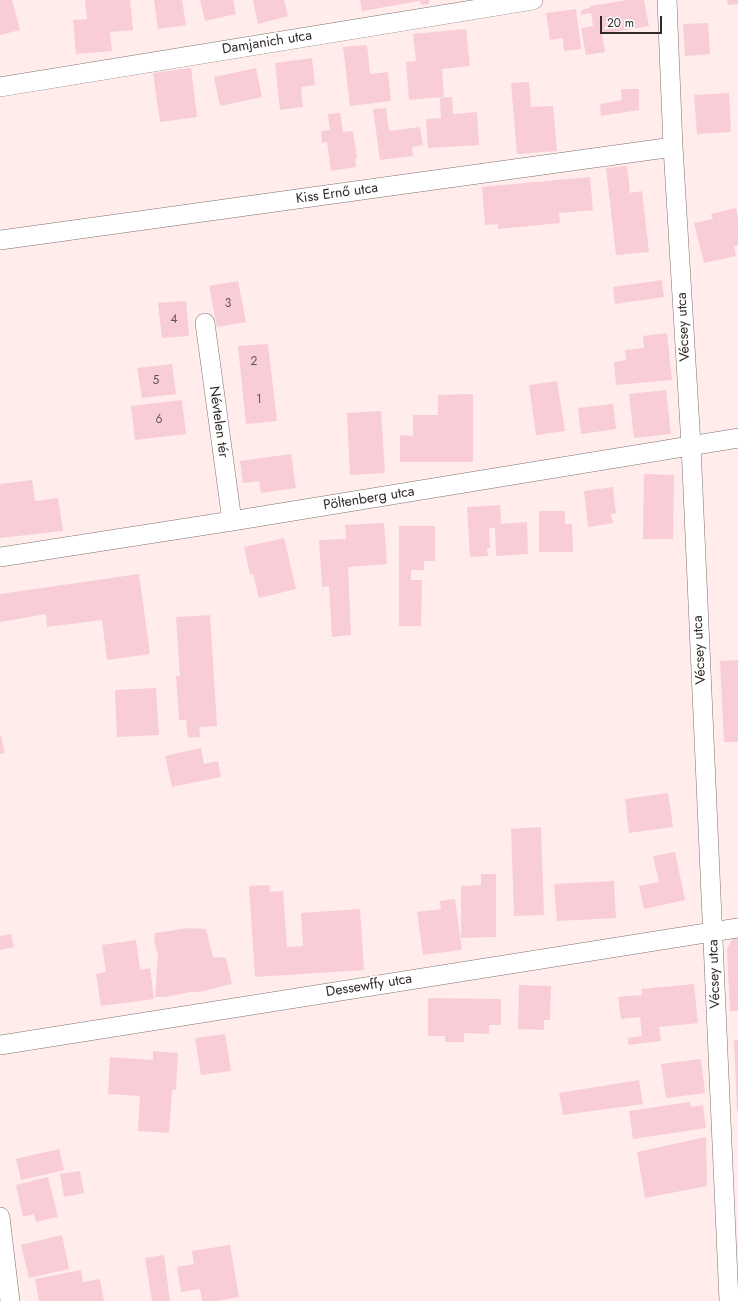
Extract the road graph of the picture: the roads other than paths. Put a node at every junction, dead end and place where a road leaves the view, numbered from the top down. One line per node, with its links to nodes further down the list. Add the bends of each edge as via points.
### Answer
1 (533, 0): 3 (street, Damjanich utca)
2 (667, 0): 5 (street, Vécsey utca)
3 (458, 6): 4 (street, Damjanich utca)
4 (0, 87)
5 (673, 148): 6 (street, Kiss Ernő utca); 9 (street, Vécsey utca)
6 (0, 240)
7 (205, 323): 10 (street, Névtelen tér)
8 (738, 438): 9 (street, Pöltenberg utca)
9 (691, 445): 10 (street, Pöltenberg utca); 13 (street, Vécsey utca)
10 (232, 521): 11 (street, Pöltenberg utca)
11 (0, 557)
12 (738, 928): 13 (street, Dessewffy utca)
13 (713, 932): 14 (street, Dessewffy utca); 17 (street, Vécsey utca)
14 (0, 1044)
15 (0, 1217): 16 (street)
16 (10, 1301)
17 (729, 1301)

